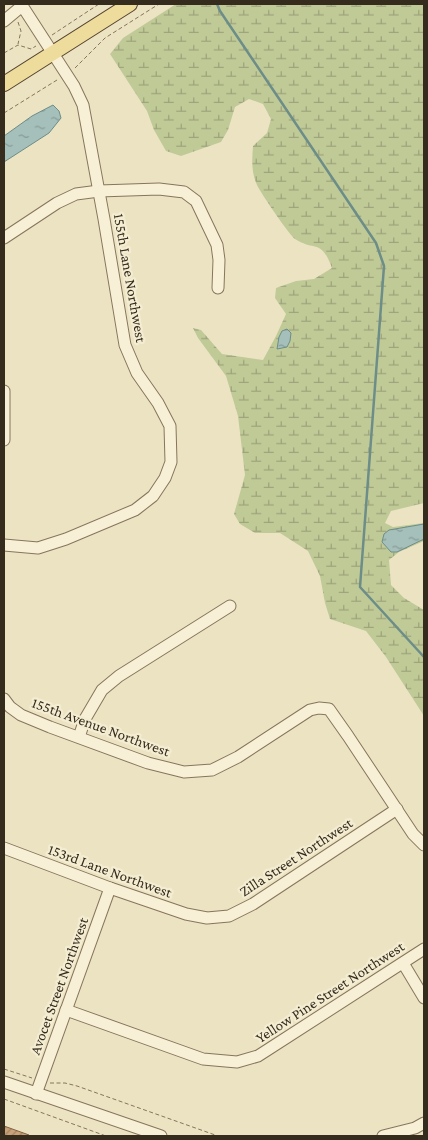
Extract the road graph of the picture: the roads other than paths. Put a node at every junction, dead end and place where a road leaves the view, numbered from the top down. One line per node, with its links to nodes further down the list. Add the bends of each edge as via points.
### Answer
1 (130, 4): 4 (main road)
2 (22, 5): 3 (street); 4 (street, 155th Lane Northwest)
3 (8, 18)
4 (53, 53): 5 (main road); 6 (street, 155th Lane Northwest, via 83,105)
5 (4, 84)
6 (99, 191): 7 (street, via 66,198); 8 (street, 155th Lane Northwest, via 159,189 184,192 196,201 217,245 220,260); 11 (street, 155th Lane Northwest, via 125,345 137,373 170,426 172,462 153,496 135,510 38,548)
7 (4, 238)
8 (218, 288)
9 (4, 391): 10 (street)
10 (4, 440)
11 (4, 545)
12 (230, 606): 14 (street, via 102,690)
13 (4, 699): 14 (street, 155th Avenue Northwest, via 21,715)
14 (79, 736): 15 (street, 155th Avenue Northwest, via 184,772 212,770 310,710 328,709)
15 (397, 809): 16 (street); 19 (street, Zilla Street Northwest, via 253,904 229,916)
16 (424, 845)
17 (4, 848): 18 (street, 153rd Lane Northwest)
18 (110, 888): 19 (street, 153rd Lane Northwest); 23 (street, Avocet Street Northwest)
19 (207, 918)
20 (424, 949): 21 (street, Yellow Pine Street Northwest)
21 (402, 963): 22 (street); 23 (street, Yellow Pine Street Northwest, via 258,1056 237,1062 203,1059)
22 (424, 998)
23 (66, 1010): 25 (street, Avocet Street Northwest)
24 (4, 1082): 25 (street)
25 (36, 1094): 27 (street)
26 (424, 1123): 28 (street)
27 (161, 1136)
28 (383, 1136)

